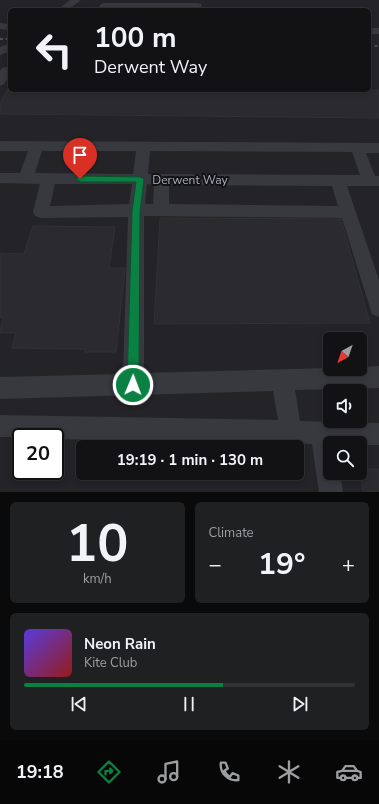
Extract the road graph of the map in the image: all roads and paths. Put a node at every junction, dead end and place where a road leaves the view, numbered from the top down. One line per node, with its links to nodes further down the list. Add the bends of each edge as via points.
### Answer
1 (76, 0): 3 (street)
2 (105, 3): 4 (street)
3 (65, 8)
4 (198, 8)
5 (6, 70): 6 (street)
6 (0, 82)
7 (0, 146): 8 (street)
8 (37, 146): 9 (street); 13 (street)
9 (144, 147): 10 (street); 15 (street)
10 (357, 148): 11 (street); 18 (street)
11 (379, 148)
12 (0, 178): 13 (street, Derwent Way)
13 (25, 178): 14 (street, Derwent Way)
14 (49, 179): 15 (street, Derwent Way); 20 (street, via 40,212)
15 (140, 179): 16 (street, Derwent Way); 20 (street)
16 (162, 180): 17 (street, Derwent Way); 19 (street)
17 (338, 181): 18 (street, Derwent Way); 21 (street)
18 (374, 181)
19 (161, 210): 20 (street); 21 (street)
20 (136, 211): 25 (street)
21 (348, 212): 22 (street)
22 (379, 308)
23 (379, 377): 24 (street)
24 (282, 380): 25 (street); 28 (street)
25 (133, 385): 26 (street)
26 (0, 388)
27 (0, 426): 28 (street)
28 (291, 433): 29 (street)
29 (322, 434): 30 (street); 31 (street)
30 (379, 434)
31 (331, 492)

